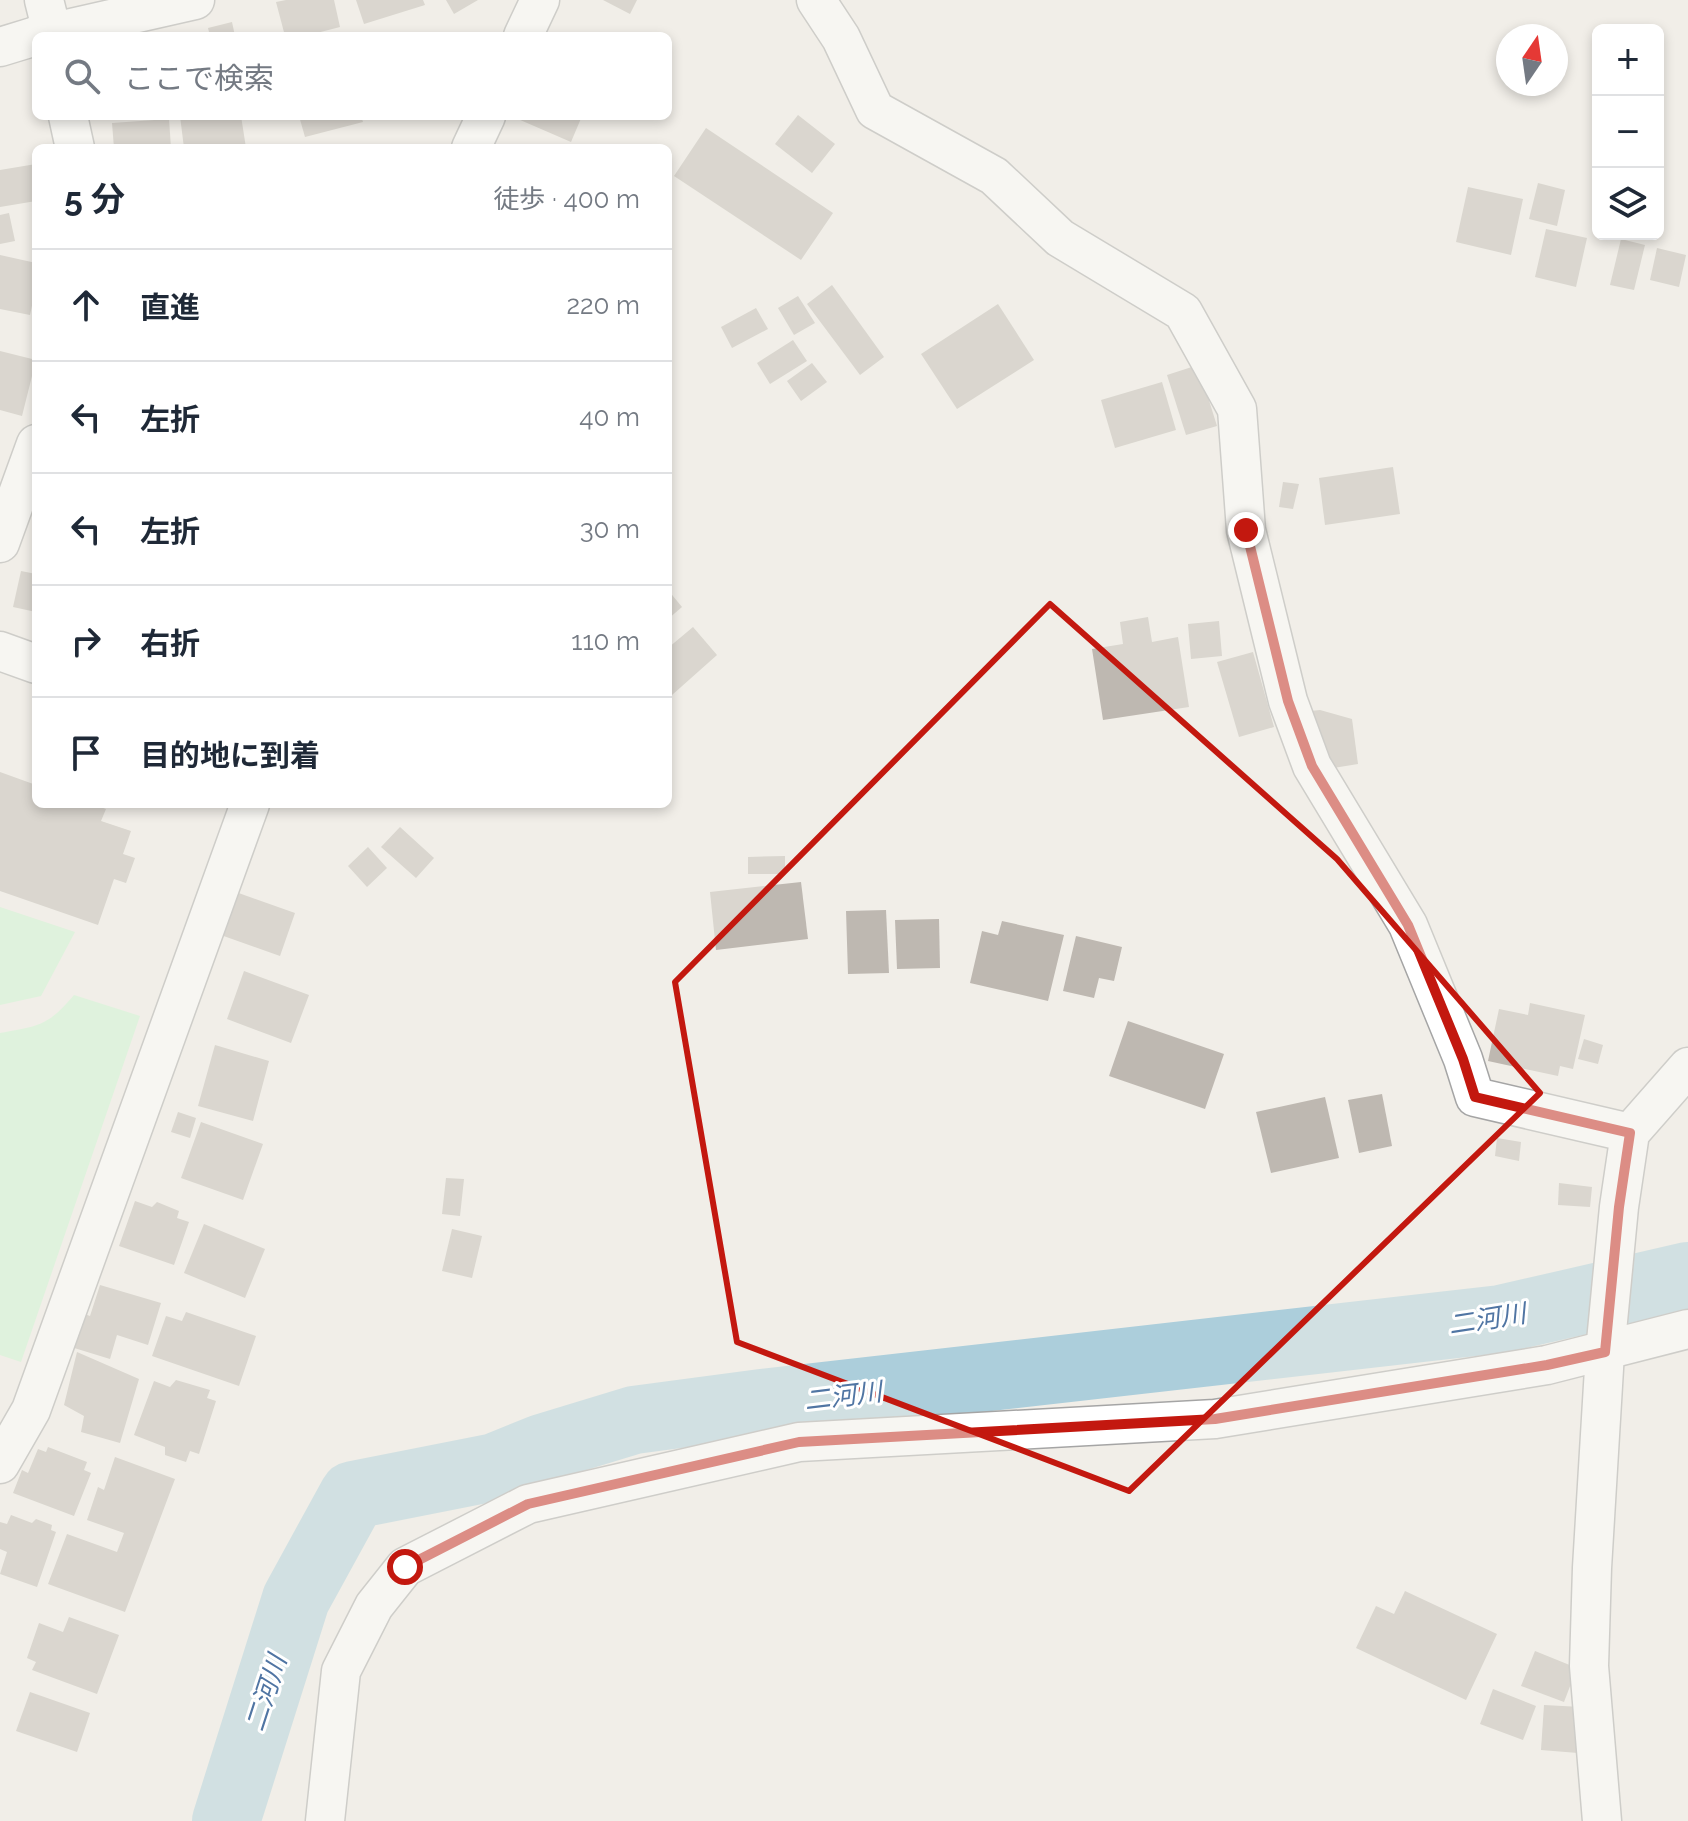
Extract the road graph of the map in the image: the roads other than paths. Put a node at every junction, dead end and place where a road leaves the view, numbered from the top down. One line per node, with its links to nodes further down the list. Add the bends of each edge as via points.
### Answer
1 (195, 0): 4 (street)
2 (540, 0): 5 (street)
3 (816, 0): 18 (street, via 841,38 875,110 994,176 1060,238 1183,312 1237,409 1246,530 1285,688 1312,766 1408,925 1475,1097)
4 (44, 28)
5 (525, 32)
6 (32, 33): 7 (street)
7 (0, 47)
8 (69, 120): 10 (street)
9 (484, 120): 11 (street)
10 (74, 144)
11 (473, 144)
12 (26, 454): 13 (street)
13 (0, 543)
14 (0, 651): 15 (street)
15 (32, 663)
16 (249, 808): 21 (street, via 31,1410)
17 (1688, 1067): 18 (street)
18 (1630, 1133): 20 (street)
19 (1688, 1329): 20 (street)
20 (1606, 1340): 22 (street, via 1547,1365 1215,1419 799,1442 528,1504 405,1567 374,1606 341,1671); 23 (street, via 1589,1666)
21 (0, 1464)
22 (325, 1821)
23 (1602, 1821)

